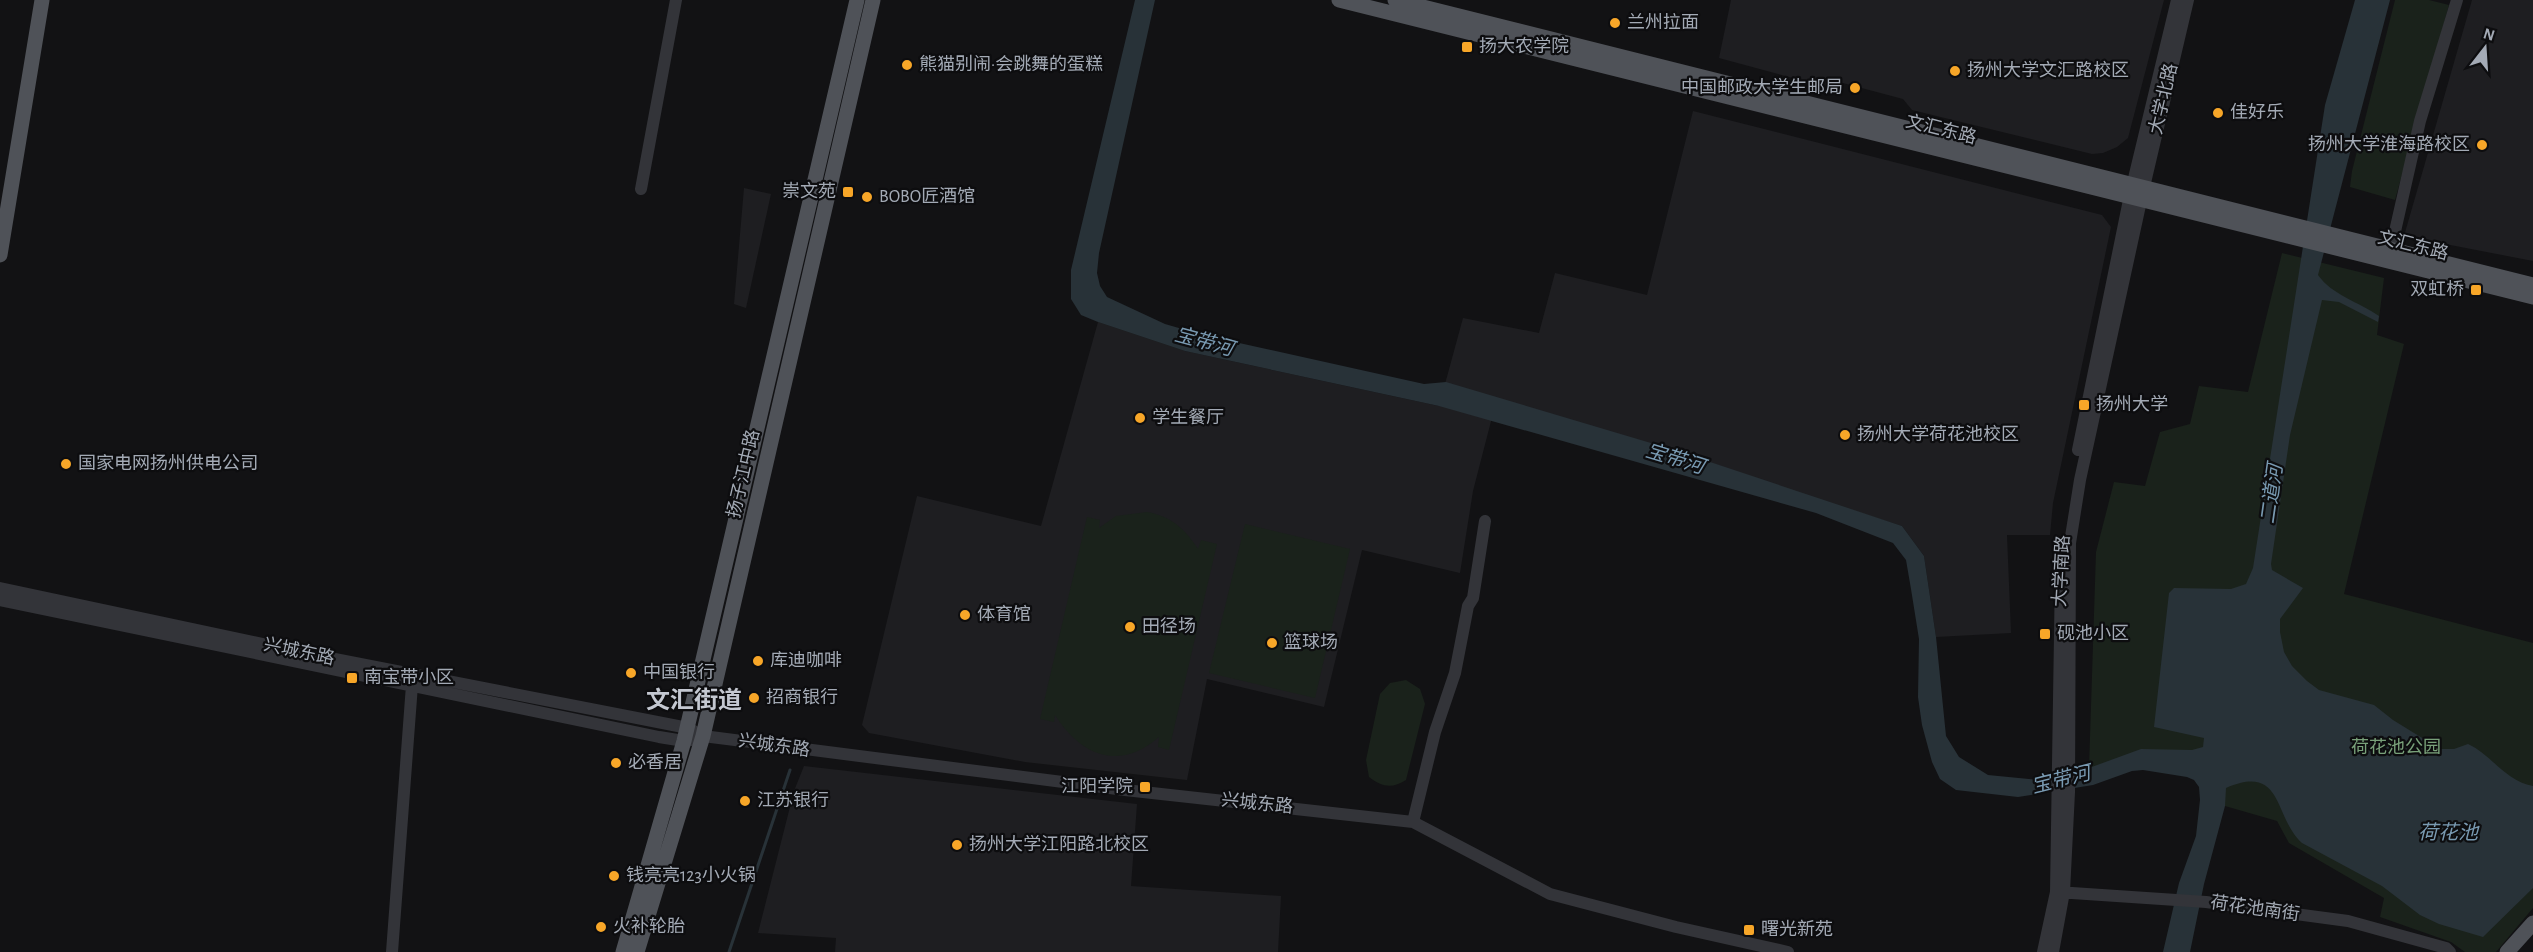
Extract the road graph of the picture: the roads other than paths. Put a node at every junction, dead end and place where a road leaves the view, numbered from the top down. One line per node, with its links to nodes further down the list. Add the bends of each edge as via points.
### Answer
1 (33, 0): 13 (main road)
2 (42, 0): 16 (main road)
3 (676, 0): 11 (street)
4 (857, 0): 23 (main road, 扬子江中路)
5 (873, 0): 24 (main road, 扬子江中路)
6 (1339, 0): 12 (main road, 文汇东路)
7 (1395, 0): 12 (main road, 文汇东路)
8 (2177, 0): 12 (street, 大学北路)
9 (2188, 0): 12 (street, 大学北路)
10 (2457, 0): 15 (street, via 2420,122)
11 (641, 189)
12 (2137, 191): 14 (main road, 文汇东路); 26 (street, 大学南路, via 2062,540 2064,793)
13 (0, 195)
14 (2334, 241): 15 (main road, 文汇东路); 18 (main road, 文汇东路)
15 (2391, 249): 17 (main road, 文汇东路)
16 (0, 255)
17 (2533, 285)
18 (2533, 297)
19 (1485, 521): 25 (street, via 1473,598)
20 (0, 588): 23 (street, 兴城东路)
21 (0, 600): 22 (street, 兴城东路)
22 (412, 685): 23 (street, 兴城东路); 29 (street)
23 (686, 735): 24 (street, 兴城东路); 30 (main road, 扬子江中路)
24 (703, 736): 25 (street, 兴城东路); 31 (main road, 扬子江中路)
25 (1413, 822): 32 (street, 兴城东路, via 1550,894)
26 (2060, 892): 33 (street, 大学南路); 34 (street, 大学南路); 35 (street, 荷花池南街, via 2206,902 2348,921)
27 (2533, 923): 36 (main road)
28 (2533, 937): 37 (main road)
29 (393, 952)
30 (623, 952)
31 (637, 952)
32 (1788, 952)
33 (2043, 952)
34 (2052, 952)
35 (2450, 952)
36 (2507, 952)
37 (2520, 952)

